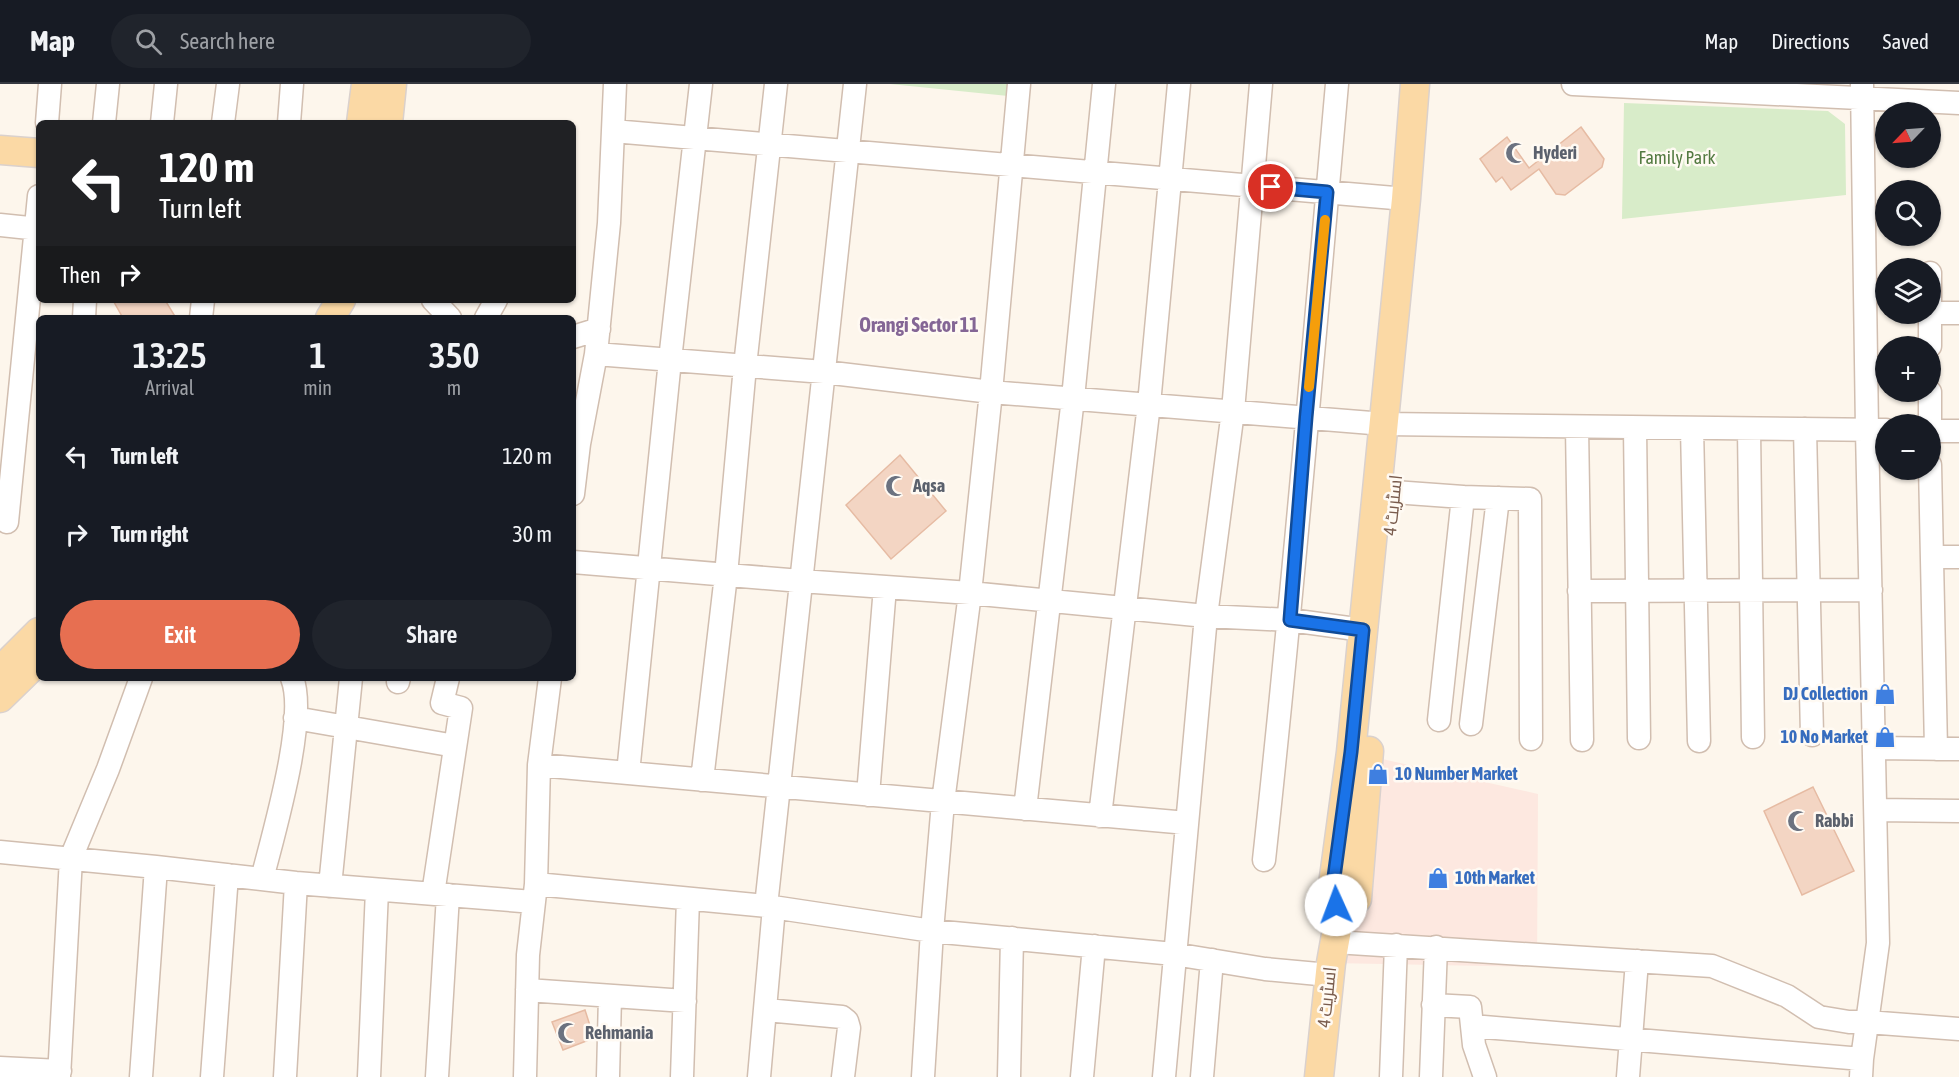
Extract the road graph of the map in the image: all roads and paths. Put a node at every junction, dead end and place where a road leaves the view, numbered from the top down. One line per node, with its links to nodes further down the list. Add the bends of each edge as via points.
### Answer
1 (50, 84): 27 (street)
2 (108, 84): 28 (street)
3 (166, 84): 29 (street)
4 (228, 84): 30 (street)
5 (292, 84): 31 (street)
6 (366, 84): 32 (main road)
7 (392, 84): 33 (main road)
8 (615, 84): 34 (street)
9 (701, 84): 35 (street)
10 (776, 84): 36 (street)
11 (855, 84): 38 (street)
12 (1019, 84): 40 (street)
13 (1104, 84): 41 (street)
14 (1179, 84): 42 (street)
15 (1261, 84): 43 (street)
16 (1337, 84): 44 (street)
17 (1414, 84): 45 (main road, اسٹریٹ 4)
18 (1434, 84): 67 (main road, اسٹریٹ 4)
19 (1573, 84): 20 (street)
20 (1622, 85): 21 (street)
21 (1684, 87): 22 (street)
22 (1745, 88): 23 (street)
23 (1796, 89): 24 (street)
24 (1862, 91): 25 (street); 49 (street)
25 (1926, 93): 26 (street)
26 (1959, 103)
27 (47, 120)
28 (104, 120)
29 (162, 120)
30 (223, 120)
31 (289, 120)
32 (361, 120)
33 (388, 120)
34 (613, 131): 35 (street); 55 (street)
35 (696, 138): 36 (street); 58 (street)
36 (770, 144): 38 (street); 59 (street)
37 (0, 150): 39 (main road)
38 (848, 151): 40 (street); 60 (street)
39 (36, 153)
40 (1012, 165): 41 (street); 61 (street)
41 (1095, 172): 42 (street); 62 (street)
42 (1170, 178): 43 (street); 63 (street)
43 (1252, 186): 44 (street); 64 (street)
44 (1327, 192): 45 (street); 66 (street)
45 (1406, 199): 67 (main road, اسٹریٹ 4)
46 (0, 225): 47 (street)
47 (36, 229)
48 (36, 239): 82 (street)
49 (1875, 273)
50 (436, 303): 53 (street)
51 (1941, 313): 52 (street)
52 (1959, 313)
53 (447, 315)
54 (1875, 324): 65 (street)
55 (599, 329): 56 (street); 57 (street)
56 (576, 336)
57 (596, 354): 58 (street); 77 (street)
58 (670, 360): 59 (street); 86 (street)
59 (745, 366): 60 (street); 87 (street)
60 (824, 372): 61 (street); 88 (street)
61 (991, 392): 62 (street); 96 (street)
62 (1073, 398): 63 (street); 97 (street)
63 (1149, 404): 64 (street); 98 (street)
64 (1233, 411): 66 (street); 99 (street)
65 (1876, 414)
66 (1306, 417): 67 (street); 100 (street)
67 (1393, 425): 68 (street); 79 (main road, اسٹریٹ 4); 101 (main road, اسٹریٹ 4)
68 (1577, 427): 69 (street); 94 (street)
69 (1635, 428): 70 (street); 95 (street)
70 (1692, 428): 71 (street); 90 (street)
71 (1749, 429): 72 (street); 91 (street)
72 (1805, 429): 73 (street); 92 (street)
73 (1875, 430)
74 (1941, 431): 75 (street)
75 (1959, 431)
76 (1875, 462): 93 (street)
77 (576, 469)
78 (1930, 480): 83 (street)
79 (1394, 492): 80 (street); 149 (main road, اسٹریٹ 4, via 1357,899)
80 (1463, 497): 81 (street); 112 (street)
81 (1498, 498): 113 (street); 118 (street, via 1530,499)
82 (7, 522)
83 (1933, 557): 84 (street); 123 (street)
84 (1959, 557)
85 (576, 562): 86 (street)
86 (649, 568): 87 (street); 126 (street)
87 (726, 575): 88 (street); 127 (street)
88 (801, 581): 89 (street); 128 (street)
89 (885, 587): 96 (street); 129 (street)
90 (1696, 589): 91 (street); 95 (street); 120 (street)
91 (1752, 590): 92 (street); 116 (street)
92 (1808, 590): 93 (street); 115 (street)
93 (1871, 590): 122 (street)
94 (1579, 591): 95 (street); 119 (street)
95 (1636, 591): 117 (street)
96 (970, 593): 97 (street); 130 (street)
97 (1049, 601): 98 (street); 131 (street)
98 (1124, 608): 99 (street); 134 (street)
99 (1206, 616): 100 (street); 135 (street)
100 (1290, 620): 101 (street); 138 (street)
101 (1363, 630): 149 (main road, اسٹریٹ 4, via 1332,892)
102 (36, 635): 104 (main road)
103 (36, 662): 110 (main road)
104 (0, 671)
105 (140, 681): 137 (street)
106 (293, 681): 111 (street)
107 (351, 681): 114 (street)
108 (447, 681): 121 (street, via 442,703 461,707)
109 (550, 681): 125 (street)
110 (0, 698)
111 (295, 718): 114 (street); 141 (street, via 290,760)
112 (1439, 720)
113 (1471, 724)
114 (346, 726): 121 (street); 143 (street)
115 (1812, 735)
116 (1753, 737)
117 (1639, 738)
118 (1531, 739)
119 (1582, 740)
120 (1698, 741)
121 (455, 746): 146 (street)
122 (1875, 748): 123 (street); 132 (street)
123 (1936, 749): 124 (street)
124 (1959, 749)
125 (539, 765): 126 (street); 145 (street)
126 (628, 773): 127 (street)
127 (702, 780): 128 (street)
128 (778, 787): 129 (street); 148 (street)
129 (868, 795): 130 (street)
130 (943, 802): 131 (street); 150 (street)
131 (1025, 809): 134 (street)
132 (1876, 810): 133 (street); 164 (street, via 1878,943)
133 (1959, 811)
134 (1100, 816): 135 (street)
135 (1187, 823): 155 (street)
136 (0, 852): 137 (street)
137 (71, 858): 139 (street); 170 (street)
138 (1264, 860)
139 (156, 867): 140 (street); 171 (street)
140 (227, 875): 141 (street); 172 (street)
141 (262, 879): 142 (street)
142 (296, 883): 143 (street); 173 (street)
143 (330, 886): 144 (street)
144 (377, 890): 146 (street); 174 (street)
145 (535, 893): 146 (street); 147 (street); 159 (street)
146 (440, 895): 175 (street)
147 (688, 899): 148 (street); 161 (street)
148 (770, 907): 150 (street); 163 (street)
149 (1337, 930): 152 (street); 158 (main road, اسٹریٹ 4)
150 (932, 931): 151 (street); 181 (street)
151 (1012, 938): 153 (street); 182 (street)
152 (1396, 945): 154 (street); 187 (street)
153 (1094, 946): 155 (street); 183 (street)
154 (1436, 947): 157 (street); 162 (street)
155 (1174, 954): 156 (street); 184 (street)
156 (1212, 960): 158 (street); 185 (street)
157 (1637, 961): 164 (street, via 1712,966 1788,996 1819,1017); 167 (street)
158 (1329, 975): 186 (main road, اسٹریٹ 4)
159 (527, 990): 160 (street); 176 (street)
160 (610, 996): 161 (street); 177 (street)
161 (685, 1000): 178 (street)
162 (1433, 1005): 165 (street, via 1470,1007); 188 (street)
163 (766, 1010): 179 (street); 180 (street, via 842,1017 847,1021)
164 (1867, 1022): 166 (street); 169 (street)
165 (1472, 1026): 167 (street); 189 (street)
166 (1959, 1029)
167 (1631, 1040): 169 (street); 190 (street)
168 (0, 1068): 170 (street)
169 (1862, 1068)
170 (60, 1074)
171 (141, 1077)
172 (212, 1077)
173 (285, 1077)
174 (369, 1077)
175 (437, 1077)
176 (525, 1077)
177 (608, 1077)
178 (682, 1077)
179 (759, 1077)
180 (843, 1077)
181 (923, 1077)
182 (1009, 1077)
183 (1082, 1077)
184 (1164, 1077)
185 (1202, 1077)
186 (1319, 1077)
187 (1391, 1077)
188 (1431, 1077)
189 (1485, 1077)
190 (1628, 1077)

